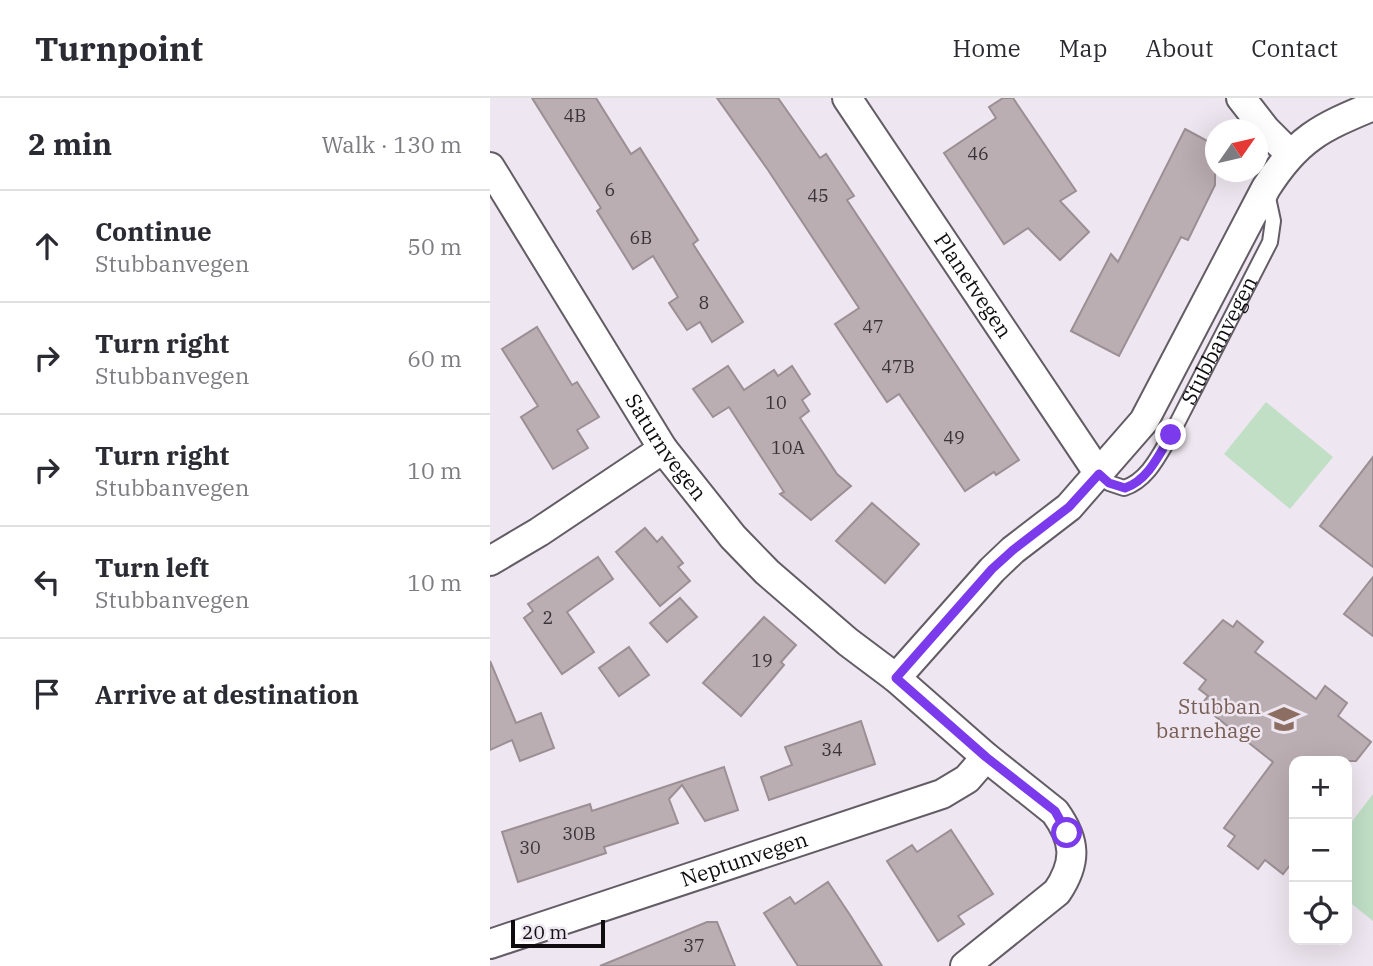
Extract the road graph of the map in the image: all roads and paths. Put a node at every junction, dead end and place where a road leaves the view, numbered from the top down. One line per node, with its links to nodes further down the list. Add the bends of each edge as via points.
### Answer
1 (848, 98): 7 (street, Planetvegen)
2 (1241, 98): 4 (street)
3 (1373, 106): 4 (street, Stubbanvegen, via 1328,124)
4 (1290, 154): 7 (street, Stubbanvegen, via 1266,188 1143,421)
5 (490, 167): 6 (street, Saturnvegen)
6 (663, 449): 8 (street); 9 (street, Saturnvegen, via 767,572)
7 (1099, 474): 9 (street, Stubbanvegen, via 1069,507 992,569)
8 (490, 561)
9 (896, 678): 10 (street)
10 (986, 757): 11 (street, Neptunvegen, via 967,779 942,794); 12 (street, via 1055,811 1067,833 1072,861 1058,892)
11 (490, 944)
12 (965, 966)

